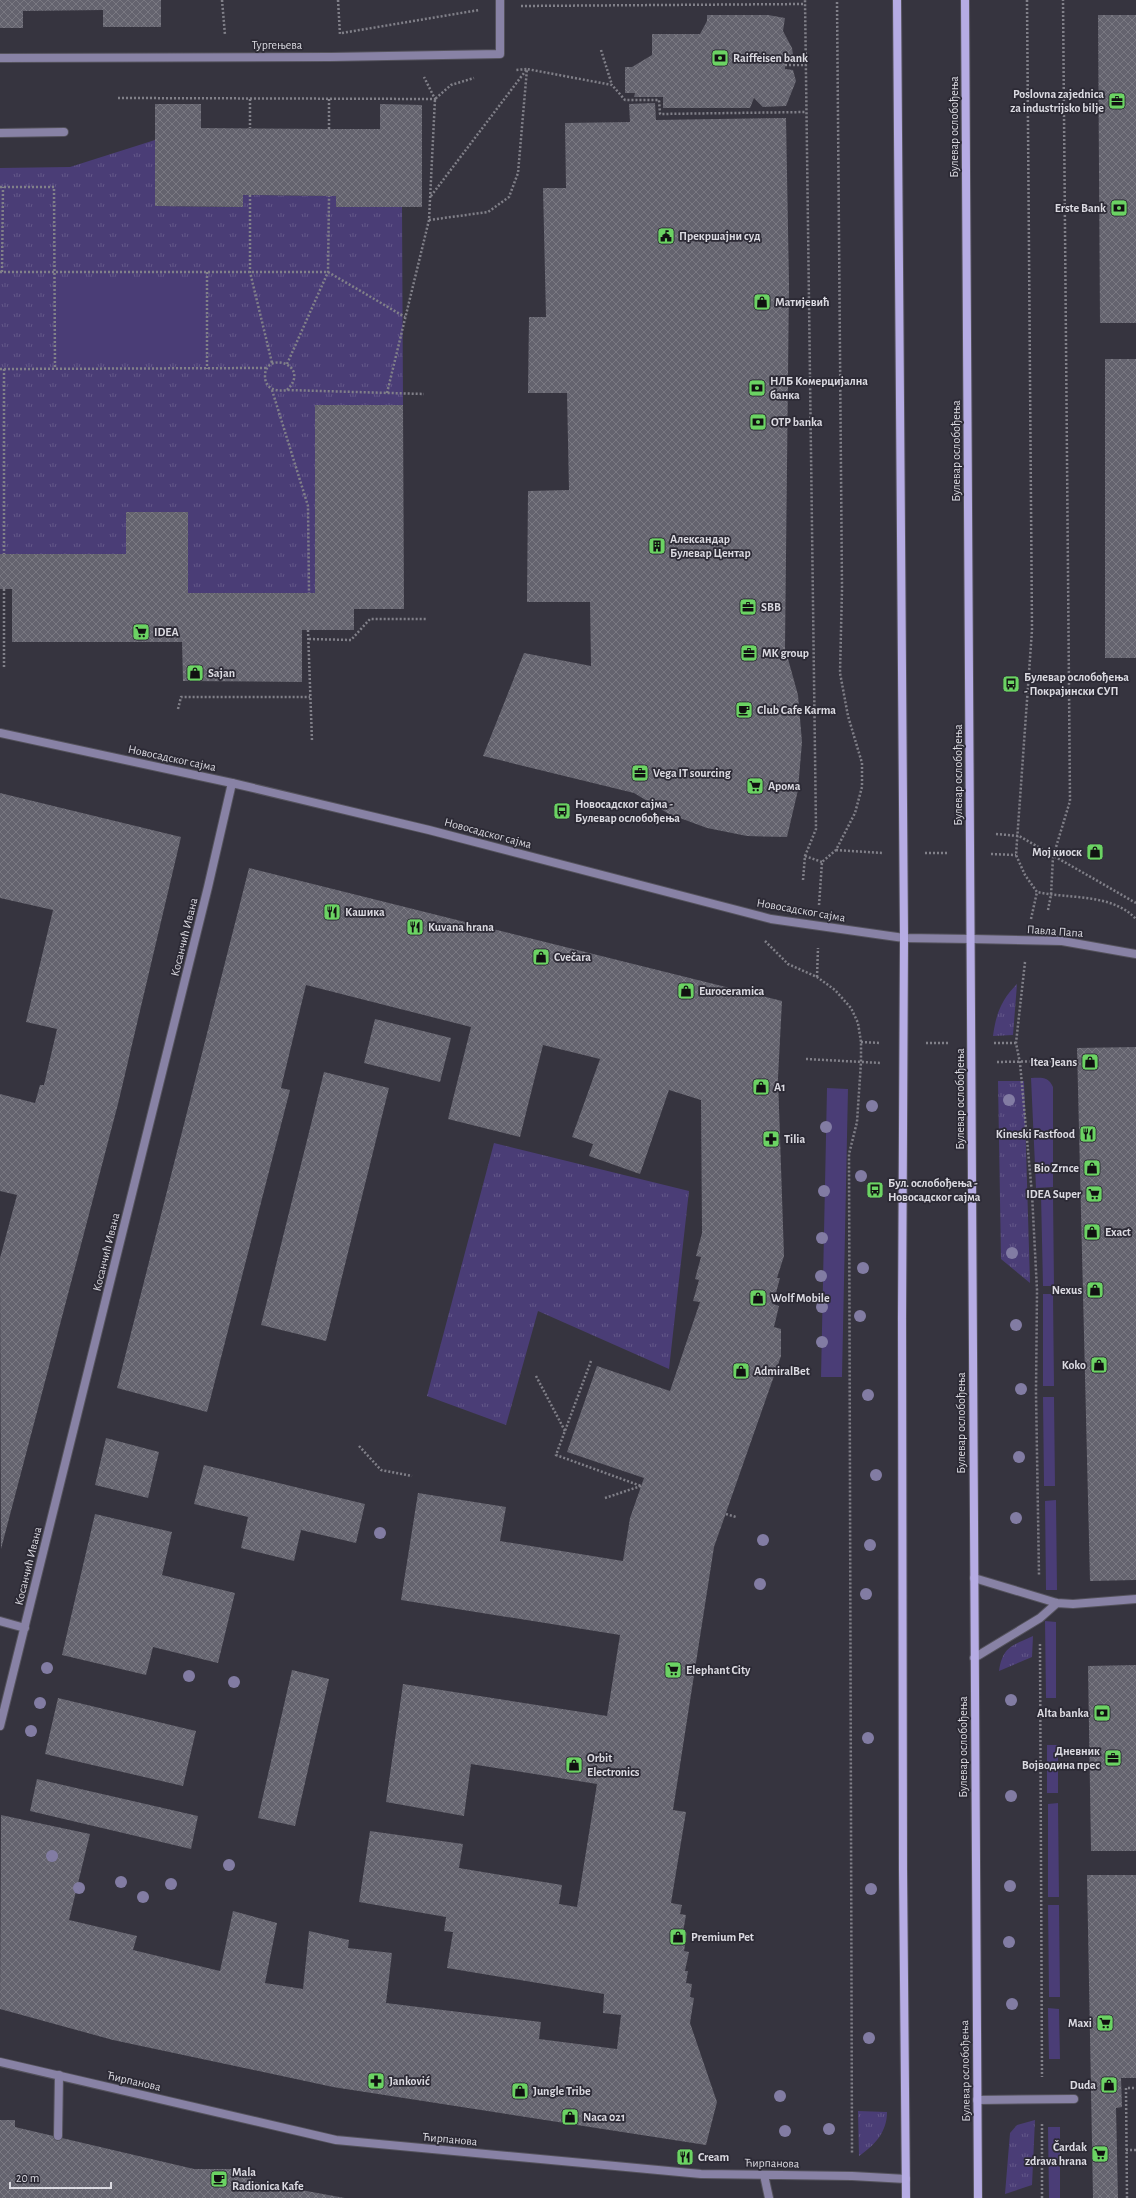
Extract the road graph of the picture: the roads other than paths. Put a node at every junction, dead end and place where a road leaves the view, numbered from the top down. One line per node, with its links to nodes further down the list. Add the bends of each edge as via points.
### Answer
1 (897, 0): 9 (main road)
2 (965, 0): 10 (main road, Булевар ослобођења)
3 (500, 3): 4 (street, Тургењева, via 500,54)
4 (0, 58)
5 (64, 132): 6 (street)
6 (0, 134)
7 (0, 733): 8 (street, Новосадског сајма)
8 (232, 783): 9 (street, Новосадског сајма, via 428,830 771,919); 16 (street, Косанчић Ивана)
9 (904, 938): 10 (street, Новосадског сајма); 25 (main road, via 902,1342)
10 (972, 939): 11 (street, Павла Папа, via 1062,941); 12 (main road, Булевар ослобођења)
11 (1136, 954)
12 (974, 1578): 14 (street); 17 (main road, Булевар ослобођења)
13 (1136, 1599): 14 (street)
14 (1057, 1603): 17 (street, via 1040,1618)
15 (0, 1621): 16 (street)
16 (25, 1628): 18 (street, Косанчић Ивана)
17 (974, 1658): 21 (main road, Булевар ослобођења)
18 (0, 1726)
19 (0, 2062): 20 (street, Ћирпанова)
20 (59, 2075): 23 (street); 24 (street, Ћирпанова, via 326,2138 701,2174)
21 (977, 2100): 22 (street); 28 (main road, Булевар ослобођења)
22 (1074, 2100)
23 (58, 2136)
24 (764, 2175): 25 (street, Ћирпанова); 26 (street)
25 (906, 2179): 27 (main road)
26 (769, 2198)
27 (906, 2198)
28 (978, 2198)

